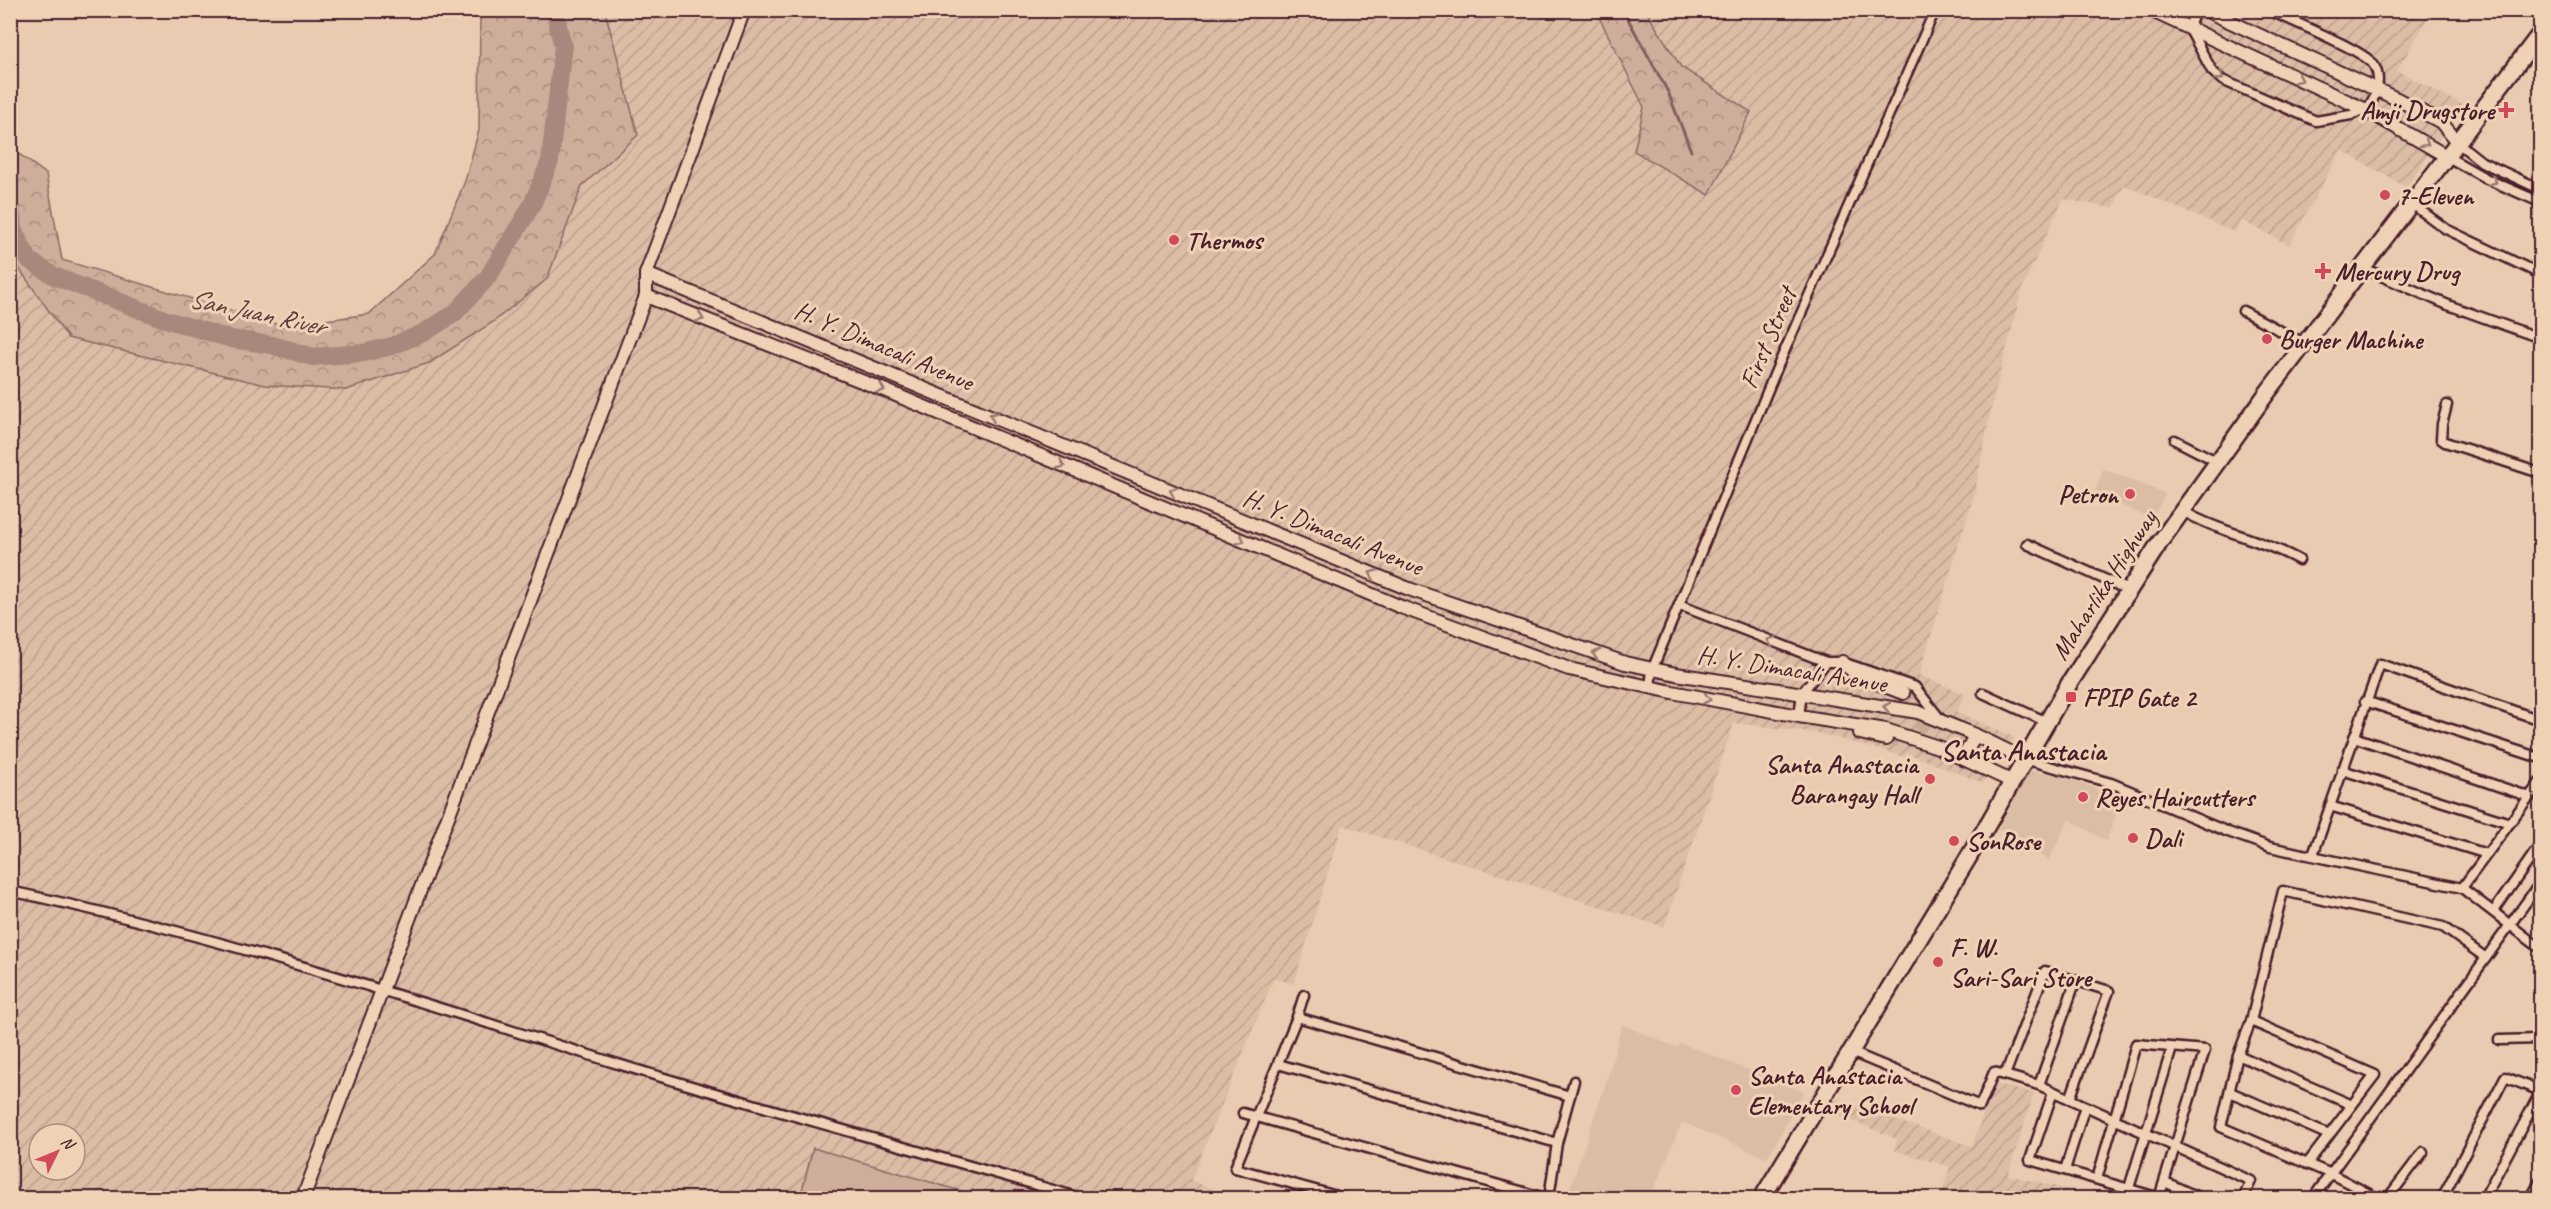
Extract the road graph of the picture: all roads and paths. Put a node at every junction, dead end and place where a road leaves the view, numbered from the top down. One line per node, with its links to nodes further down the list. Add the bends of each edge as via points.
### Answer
1 (744, 10): 17 (street)
2 (1935, 10): 32 (street, First Street, via 1777,368)
3 (2150, 10): 7 (street)
4 (2195, 10): 7 (street)
5 (2205, 10): 9 (street)
6 (2269, 10): 9 (street, via 2363,56 2376,69)
7 (2189, 28): 10 (street, one-way to 10); 10 (street, one-way to 10, via 2212,71 2222,80 2316,121)
8 (2538, 43): 11 (highway, Maharlika Highway)
9 (2377, 89): 10 (street); 11 (street, via 2441,122)
10 (2366, 110): 12 (street, one-way to 12)
11 (2458, 143): 12 (highway, Maharlika Highway); 13 (street, via 2482,162)
12 (2448, 157): 14 (street, one-way to 14); 15 (highway, Maharlika Highway)
13 (2541, 189)
14 (2541, 202)
15 (2412, 204): 16 (highway, Maharlika Highway); 18 (street, via 2446,229)
16 (2364, 268): 21 (street, via 2458,309); 22 (highway, Maharlika Highway)
17 (646, 274): 19 (street); 30 (street, H. Y. Dimacali Avenue, one-way to 17)
18 (2541, 274)
19 (645, 296): 33 (street, H. Y. Dimacali Avenue, one-way to 33, via 895,395); 70 (street)
20 (2243, 311): 22 (street)
21 (2541, 338)
22 (2306, 344): 25 (highway, Maharlika Highway)
23 (2447, 405): 26 (street, via 2441,439 2445,442)
24 (2175, 440): 25 (street)
25 (2216, 461): 27 (highway, Maharlika Highway)
26 (2541, 473)
27 (2181, 510): 29 (street, via 2203,523); 31 (highway, Maharlika Highway)
28 (2027, 544): 31 (street)
29 (2299, 560)
30 (1409, 589): 33 (street); 36 (street, H. Y. Dimacali Avenue, one-way to 30)
31 (2128, 590): 46 (highway, Maharlika Highway)
32 (1679, 605): 34 (street, one-way to 32); 36 (street, First Street)
33 (1401, 607): 37 (street, H. Y. Dimacali Avenue, via 1569,669)
34 (1826, 662): 35 (street); 38 (street)
35 (1842, 662): 39 (street, via 1859,676); 45 (street, via 1915,687)
36 (1652, 670): 37 (street, First Street); 38 (street, H. Y. Dimacali Avenue)
37 (1650, 687): 42 (street, H. Y. Dimacali Avenue, one-way to 42)
38 (1802, 693): 42 (street); 45 (street, H. Y. Dimacali Avenue, one-way to 38, via 1918,712)
39 (1903, 693)
40 (1983, 693): 46 (street)
41 (2365, 701): 44 (street, via 2380,664); 48 (street); 50 (street)
42 (1799, 716): 43 (street, H. Y. Dimacali Avenue)
43 (1826, 720): 49 (street, via 1840,728); 51 (street, H. Y. Dimacali Avenue, via 1887,730)
44 (2541, 720)
45 (1943, 722): 47 (street, H. Y. Dimacali Avenue)
46 (2047, 722): 52 (highway, Maharlika Highway)
47 (1975, 735): 51 (street); 52 (street, H. Y. Dimacali Avenue)
48 (2354, 737): 53 (street); 56 (street)
49 (1886, 739)
50 (2541, 758)
51 (1963, 759): 54 (street, H. Y. Dimacali Avenue)
52 (2024, 759): 54 (highway, Maharlika Highway); 61 (street, via 2111,783 2270,847)
53 (2342, 770): 57 (street); 58 (street)
54 (2011, 781): 77 (highway, Maharlika Highway)
55 (2541, 782): 56 (street)
56 (2530, 797): 58 (street)
57 (2330, 806): 60 (street); 61 (street)
58 (2510, 824): 60 (street)
59 (2541, 845): 65 (street)
60 (2487, 854): 63 (street)
61 (2313, 855): 63 (street)
62 (2541, 883): 66 (street)
63 (2462, 888): 65 (street)
64 (10, 891): 70 (street, via 84,906)
65 (2494, 911): 66 (street)
66 (2511, 925): 67 (street); 68 (street)
67 (2541, 948)
68 (2486, 958): 73 (street, via 2442,927 2283,891); 100 (street)
69 (2076, 980): 80 (street, via 2045,970); 82 (street); 87 (street, via 2109,991)
70 (381, 989): 105 (street); 106 (street, via 621,1065)
71 (1304, 995): 72 (street)
72 (1298, 1017): 79 (street); 86 (street)
73 (2251, 1021): 78 (street); 88 (street, via 2375,1075)
74 (2541, 1039): 75 (street)
75 (2499, 1040)
76 (2172, 1048): 92 (street, via 2136,1044); 93 (street); 96 (street, via 2205,1050)
77 (1851, 1052): 80 (street, via 1980,1106 1994,1072); 109 (highway, Maharlika Highway)
78 (2238, 1055): 84 (street); 88 (street)
79 (1278, 1064): 91 (street); 95 (street)
80 (2005, 1075): 82 (street)
81 (1574, 1081): 86 (street)
82 (2039, 1085): 83 (street)
83 (2053, 1092): 87 (street); 99 (street, via 2030,1160)
84 (2230, 1092): 94 (street); 98 (street, via 2222,1127)
85 (2541, 1092): 116 (street, via 2505,1077); 117 (street)
86 (1570, 1096): 95 (street)
87 (2070, 1099): 89 (street)
88 (2352, 1105): 94 (street)
89 (2085, 1106): 92 (street); 99 (street)
90 (1243, 1113): 91 (street)
91 (1255, 1118): 107 (street, via 1235,1168); 108 (street)
92 (2115, 1119): 93 (street); 101 (street)
93 (2146, 1134): 96 (street); 104 (street)
94 (2329, 1135): 98 (street)
95 (1557, 1143): 108 (street)
96 (2176, 1148): 103 (street); 112 (street, via 2251,1181)
97 (2423, 1152): 115 (street)
98 (2307, 1164): 100 (street)
99 (2065, 1170): 101 (street)
100 (2331, 1174): 113 (street); 114 (street)
101 (2097, 1179): 104 (street)
102 (2541, 1181): 118 (street)
103 (2165, 1182): 110 (street); 111 (street)
104 (2129, 1188): 110 (street)
105 (303, 1198)
106 (1080, 1198)
107 (1344, 1198)
108 (1547, 1198)
109 (1762, 1198)
110 (2159, 1198)
111 (2200, 1198)
112 (2243, 1198)
113 (2313, 1198)
114 (2377, 1198)
115 (2388, 1198)
116 (2442, 1198)
117 (2484, 1198)
118 (2531, 1198)

